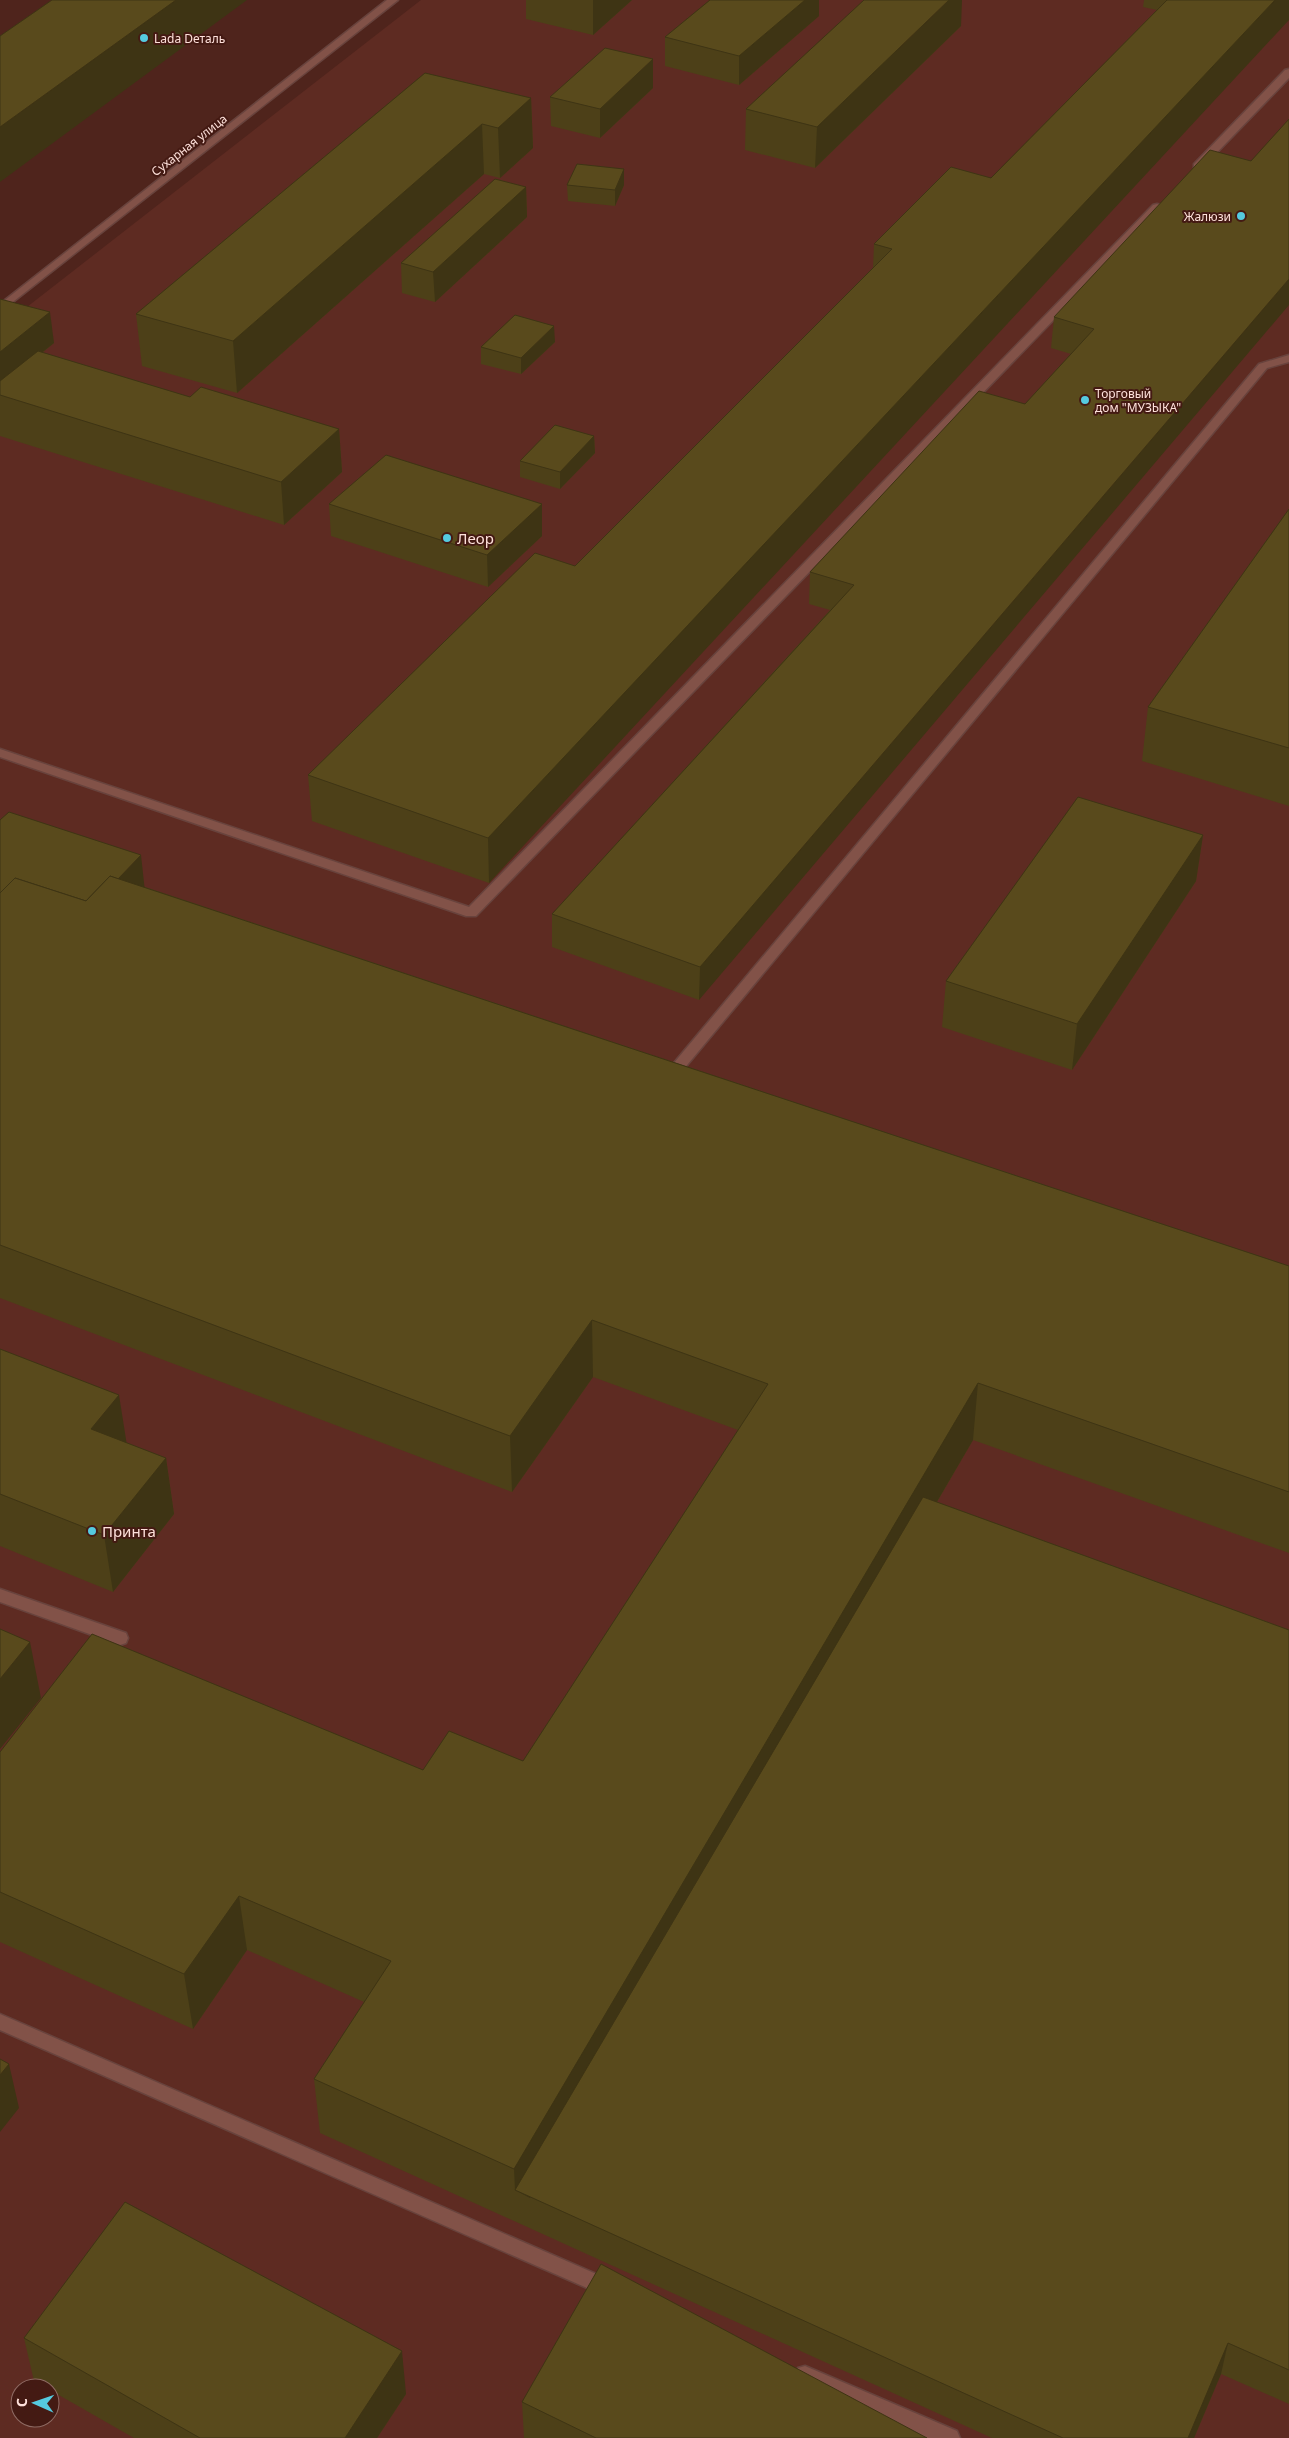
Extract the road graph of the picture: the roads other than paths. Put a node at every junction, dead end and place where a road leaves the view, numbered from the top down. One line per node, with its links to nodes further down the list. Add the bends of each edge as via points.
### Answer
1 (393, 0): 5 (street, Сухарная улица)
2 (1289, 72): 3 (street)
3 (1192, 172)
4 (1164, 200): 7 (street, via 471,913)
5 (0, 309)
6 (1289, 358): 8 (street, via 1263,366 659,1090)
7 (0, 753)
8 (668, 1093)
9 (0, 1595): 10 (street)
10 (120, 1638)
11 (0, 2022): 12 (street)
12 (630, 2298)
13 (786, 2366): 14 (street)
14 (950, 2438)

